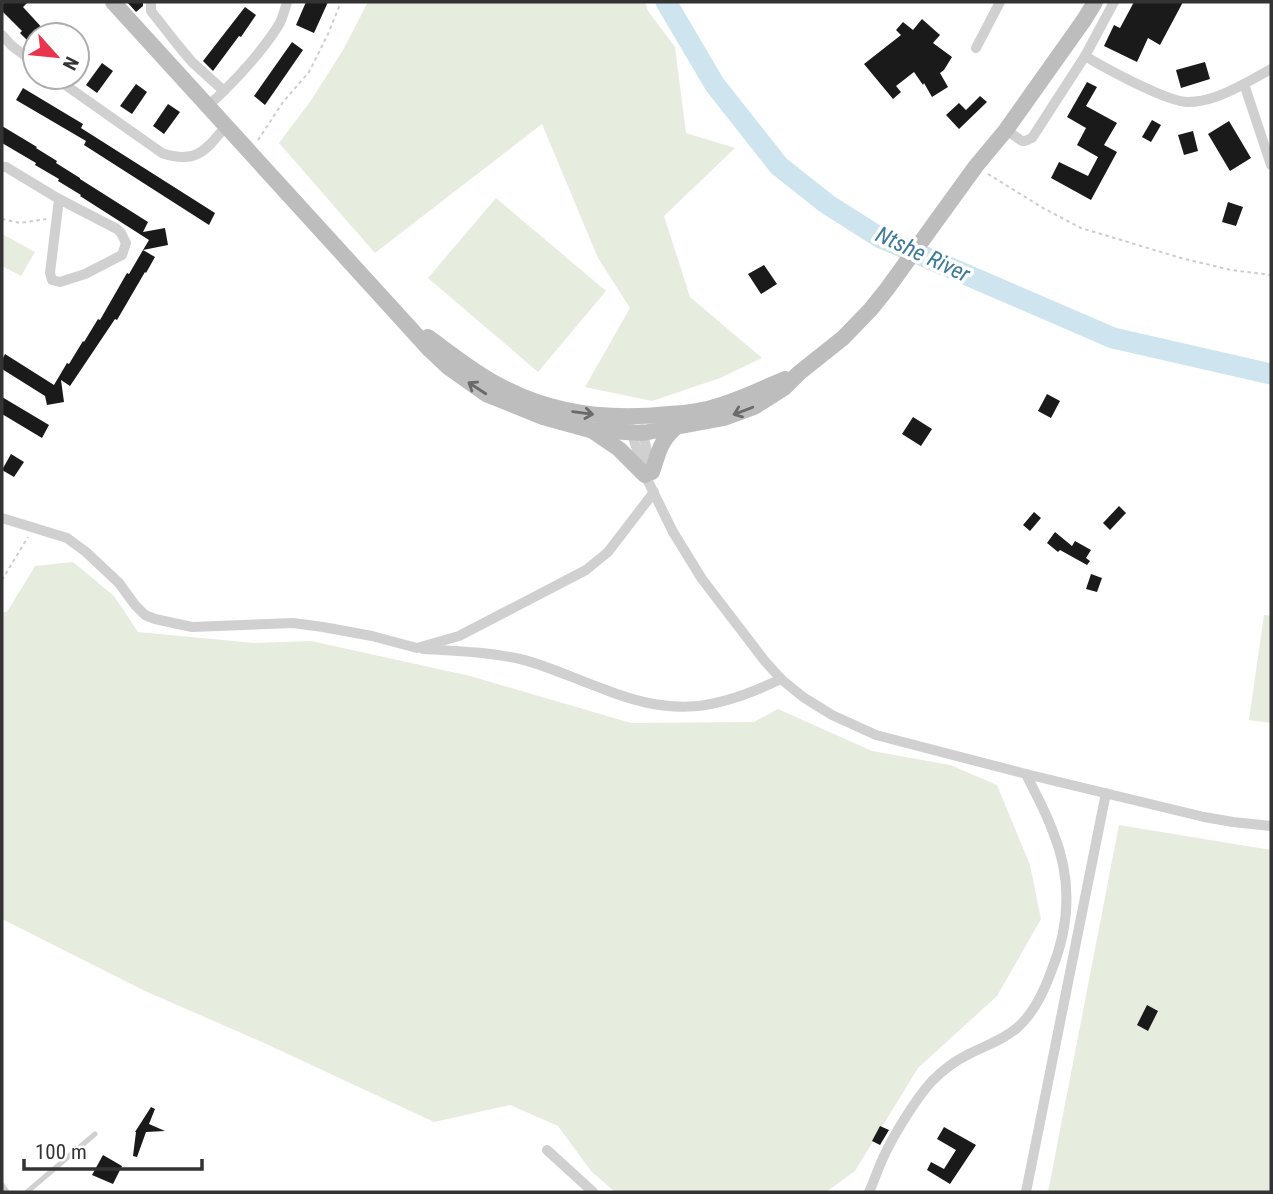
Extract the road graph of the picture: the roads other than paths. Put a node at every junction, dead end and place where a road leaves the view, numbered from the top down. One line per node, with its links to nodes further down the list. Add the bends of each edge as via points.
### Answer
1 (113, 2): 15 (street)
2 (151, 2): 14 (street, via 151,11 177,44)
3 (287, 2): 14 (street, via 264,45)
4 (1000, 2): 8 (street)
5 (1095, 2): 17 (street)
6 (1114, 2): 10 (street)
7 (2, 35): 9 (street)
8 (976, 48)
9 (21, 53)
10 (1085, 56): 12 (street, via 1177,101 1213,99); 17 (street, via 1032,138 1022,141)
11 (1271, 69): 12 (street)
12 (1244, 84): 18 (street)
13 (74, 91): 16 (street, via 176,159 200,155)
14 (225, 91): 15 (street)
15 (208, 106): 16 (street)
16 (226, 126): 21 (street)
17 (1006, 130): 22 (street, via 887,289 843,338)
18 (1271, 165)
19 (2, 167): 20 (street)
20 (59, 199): 20 (street, via 117,229 125,243 118,258 55,282 50,273)
21 (396, 312): 23 (street, one-way to 23, via 508,390 558,408); 25 (street, one-way to 21, via 486,394 448,367)
22 (799, 373): 23 (street, via 722,405); 24 (street, one-way to 24, via 745,411)
23 (635, 425): 24 (street); 25 (street); 26 (street)
24 (675, 428): 26 (street, via 658,450)
25 (590, 430): 26 (street, via 619,449)
26 (651, 482): 28 (street, via 608,551 586,570 460,636); 29 (street, via 673,532 702,579)
27 (2, 518): 28 (street, via 67,538 120,583 145,615 155,619 192,627 293,623)
28 (417, 648): 29 (street, via 520,659 660,706 714,704)
29 (781, 679): 30 (street, via 832,715 876,735)
30 (1026, 774): 31 (street); 39 (street, via 1063,863 1067,891 1059,954 1046,986 1017,1028 964,1057 933,1081 898,1130)
31 (1105, 793): 32 (street); 40 (street)
32 (1271, 826)
33 (95, 1134): 37 (lane)
34 (547, 1150): 38 (street)
35 (2, 1185): 36 (lane)
36 (7, 1192)
37 (27, 1192)
38 (593, 1192)
39 (869, 1192)
40 (1026, 1192)

